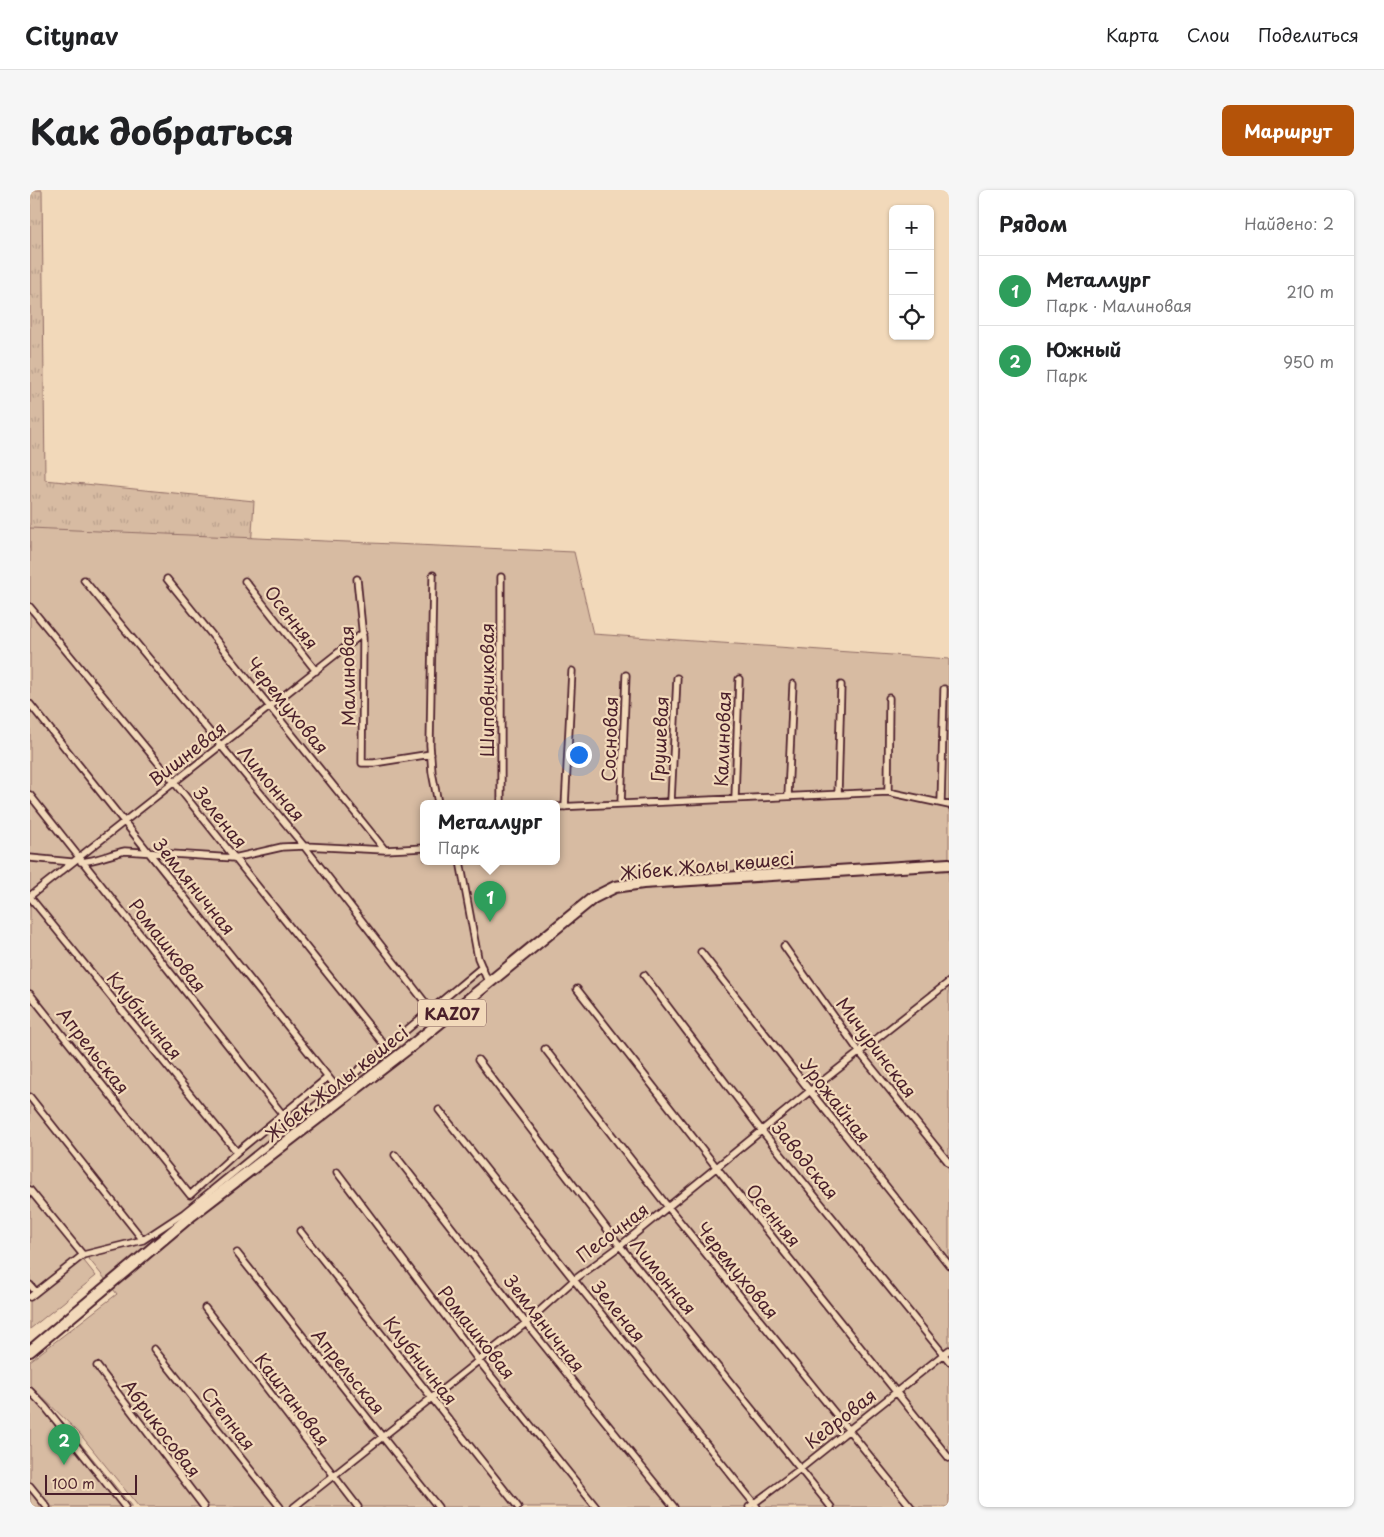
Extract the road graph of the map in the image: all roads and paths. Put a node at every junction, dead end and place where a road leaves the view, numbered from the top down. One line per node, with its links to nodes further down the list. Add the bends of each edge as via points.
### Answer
1 (433, 575): 21 (street)
2 (501, 577): 29 (street, Шиповниковая)
3 (167, 579): 19 (street, Черемуховая)
4 (357, 579): 8 (street, Малиновая)
5 (84, 580): 20 (street, Лимонная)
6 (245, 581): 9 (street, Осенняя)
7 (30, 606): 22 (street, Зеленая)
8 (363, 633): 9 (street, Вишневая); 21 (street, Малиновая, via 362,763)
9 (316, 671): 19 (street, Вишневая)
10 (572, 671): 35 (street)
11 (626, 675): 32 (street, Сосновая)
12 (677, 678): 30 (street, Грушевая)
13 (739, 679): 27 (street, Калиновая)
14 (793, 684): 26 (street)
15 (841, 685): 24 (street)
16 (944, 688): 31 (street)
17 (889, 698): 23 (street)
18 (30, 704): 36 (street, Земляничная)
19 (270, 706): 20 (street, Вишневая); 39 (street, Черемуховая)
20 (221, 746): 22 (street, Вишневая); 37 (street, Лимонная)
21 (431, 754): 28 (street)
22 (174, 782): 36 (street, Вишневая); 43 (street, Зеленая)
23 (888, 792): 24 (street); 31 (street)
24 (838, 794): 26 (street)
25 (30, 795): 41 (street, Ромашковая)
26 (788, 796): 27 (street)
27 (735, 799): 30 (street)
28 (437, 800)
29 (501, 800)
30 (671, 801): 32 (street)
31 (941, 803): 33 (street)
32 (621, 804): 35 (street)
33 (949, 805)
34 (560, 807): 35 (street)
35 (565, 807)
36 (124, 822): 40 (street, Земляничная); 41 (street, Вишневая)
37 (304, 846): 39 (street); 43 (street); 57 (street, Лимонная)
38 (420, 848): 39 (street)
39 (385, 850)
40 (149, 852): 43 (street); 45 (street, via 125,851); 62 (street, Земляничная)
41 (79, 856): 44 (street, Вишневая); 45 (street, Ромашковая)
42 (30, 858): 44 (street)
43 (234, 858): 58 (street, Зеленая)
44 (73, 861): 45 (street); 48 (street, Вишневая)
45 (84, 862): 67 (street, Ромашковая)
46 (949, 864): 54 (highway, Жібек Жолы көшесі / KAZ07, via 643,883 616,888 593,898)
47 (461, 865): 51 (street)
48 (30, 897): 69 (street, Клубничная)
49 (784, 946): 60 (street, Мичуринская)
50 (701, 952): 64 (street, Урожайная)
51 (482, 967): 54 (street); 57 (street)
52 (644, 975): 68 (street, Заводская)
53 (949, 982): 60 (street, Песочная)
54 (488, 984): 89 (highway, Жібек Жолы көшесі / KAZ07, via 192,1215)
55 (577, 989): 72 (street, Осенняя)
56 (30, 994): 69 (street, Апрельская, via 190,1195)
57 (431, 1010): 58 (street)
58 (386, 1047): 63 (street)
59 (545, 1049): 75 (street, Черемуховая)
60 (860, 1052): 64 (street, Песочная); 71 (street, Мичуринская)
61 (478, 1060): 78 (street, Лимонная)
62 (328, 1077): 63 (street, Земляничная); 67 (street)
63 (337, 1088): 77 (street, via 184,1213)
64 (810, 1092): 68 (street, Песочная); 81 (street, Урожайная)
65 (30, 1097): 77 (street)
66 (439, 1110): 82 (street, Зеленая)
67 (283, 1115): 69 (street)
68 (762, 1131): 72 (street, Песочная); 90 (street, Заводская)
69 (237, 1152)
70 (395, 1155): 87 (street, Земляничная)
71 (949, 1163)
72 (717, 1168): 75 (street, Песочная); 95 (street, Осенняя)
73 (336, 1172): 91 (street, Ромашковая)
74 (30, 1190): 80 (street)
75 (668, 1207): 78 (street, Песочная); 97 (street, Черемуховая)
76 (300, 1231): 96 (street, Клубничная)
77 (142, 1240): 80 (street)
78 (620, 1246): 82 (street, Песочная); 100 (street, Лимонная)
79 (237, 1254): 98 (street, Апрельская)
80 (82, 1255): 84 (street)
81 (949, 1265)
82 (574, 1280): 87 (street, Песочная); 103 (street, Зеленая)
83 (30, 1285): 84 (street)
84 (36, 1292): 85 (street)
85 (30, 1297)
86 (205, 1308): 101 (street, Каштановая)
87 (526, 1323): 91 (street, Песочная); 113 (street, Земляничная)
88 (154, 1348): 107 (street, Степная)
89 (30, 1351)
90 (947, 1352): 92 (street, Заводская); 95 (street, Кедровая)
91 (479, 1361): 96 (street, Песочная); 112 (street, Ромашковая)
92 (949, 1361)
93 (97, 1366): 106 (street, Абрикосовая)
94 (30, 1391): 105 (street)
95 (897, 1393): 97 (street, Кедровая); 99 (street, Осенняя)
96 (432, 1398): 98 (street, Песочная); 111 (street, Клубничная)
97 (849, 1430): 100 (street, Кедровая); 115 (street, Черемуховая)
98 (383, 1437): 101 (street, Песочная); 110 (street, Апрельская)
99 (949, 1458)
100 (800, 1469): 103 (street, Кедровая); 114 (street, Лимонная)
101 (334, 1476): 108 (street, Песочная); 109 (street, Каштановая)
102 (30, 1486): 104 (street)
103 (753, 1505)
104 (47, 1507)
105 (125, 1507)
106 (204, 1507)
107 (280, 1507)
108 (294, 1507)
109 (358, 1507)
110 (438, 1507)
111 (518, 1507)
112 (596, 1507)
113 (674, 1507)
114 (831, 1507)
115 (911, 1507)

